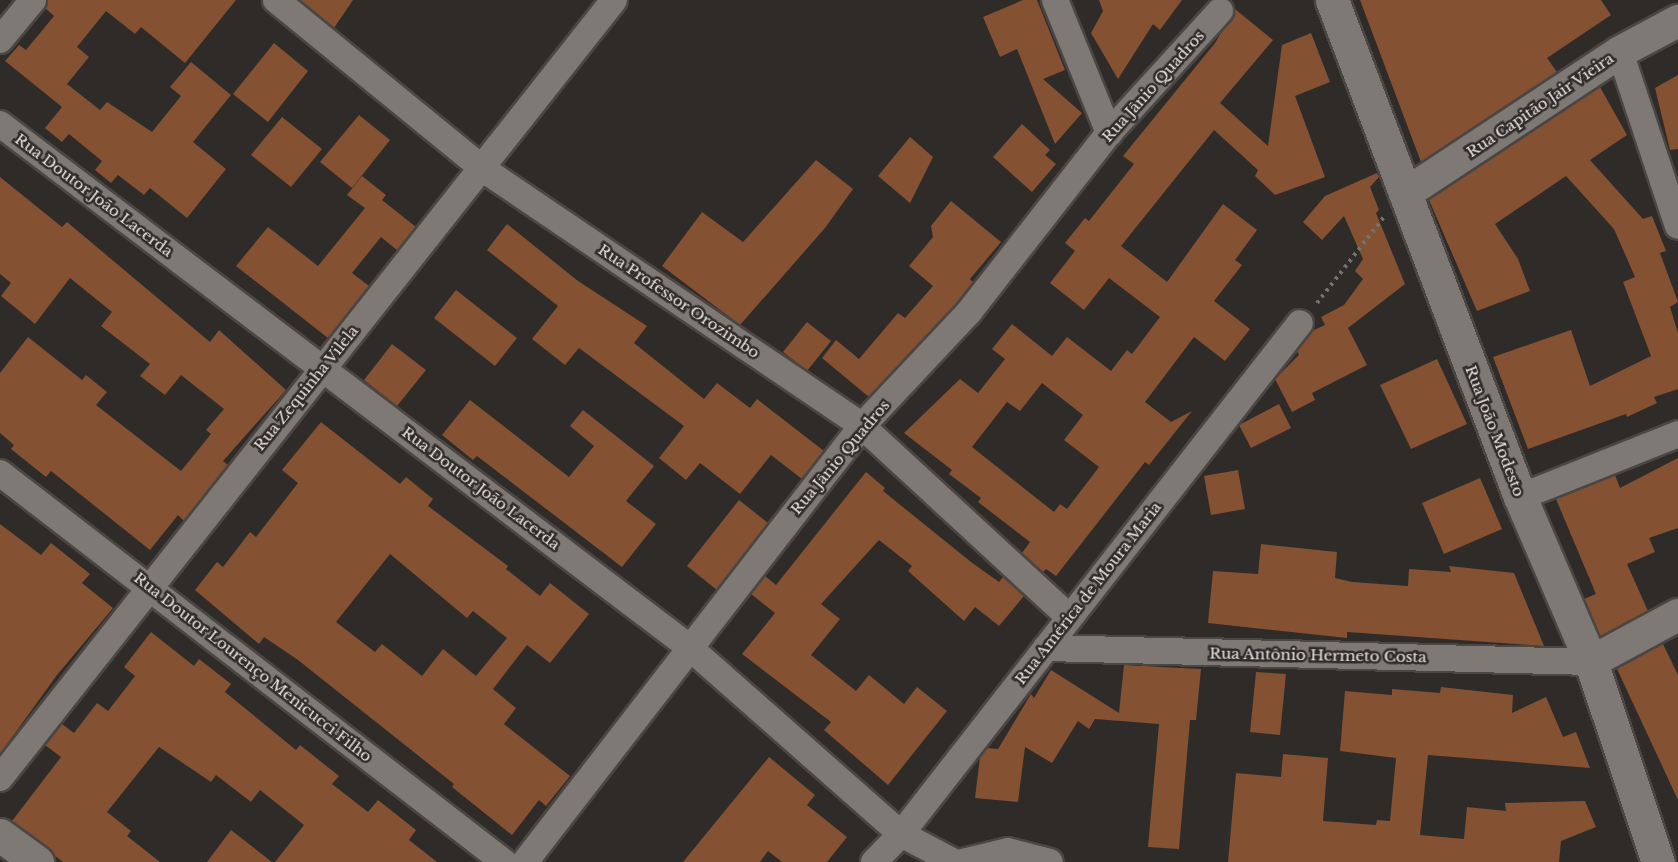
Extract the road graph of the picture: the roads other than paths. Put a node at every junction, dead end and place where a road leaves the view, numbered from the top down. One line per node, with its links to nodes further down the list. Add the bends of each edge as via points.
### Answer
1 (33, 0): 8 (street)
2 (276, 0): 12 (street, Rua Professor Orozimbo)
3 (615, 0): 12 (street, Rua Zequinha Vilela)
4 (1055, 0): 11 (street)
5 (1332, 0): 13 (main road, Rua João Modesto)
6 (1220, 11): 11 (street, Rua Jânio Quadros)
7 (1678, 21): 9 (street, Rua Capitão Jair Vieira)
8 (0, 40)
9 (1620, 52): 13 (street, Rua Capitão Jair Vieira); 14 (street)
10 (0, 124): 16 (street, Rua Doutor João Lacerda)
11 (1109, 133): 17 (street, Rua Jânio Quadros, via 969,312)
12 (483, 169): 16 (street, Rua Zequinha Vilela); 17 (street, Rua Professor Orozimbo)
13 (1405, 194): 20 (main road, Rua João Modesto)
14 (1678, 226)
15 (1300, 323): 23 (street, Rua América de Moura Maria)
16 (323, 367): 21 (street, Rua Zequinha Vilela); 24 (street, Rua Doutor João Lacerda)
17 (862, 426): 23 (street, Rua Professor Orozimbo); 24 (street, Rua Jânio Quadros)
18 (1678, 434): 20 (street)
19 (0, 474): 21 (street, Rua Doutor Lourenço Menicucci Filho)
20 (1520, 497): 26 (main road, Rua João Modesto)
21 (149, 586): 27 (street, Rua Zequinha Vilela); 31 (street, Rua Doutor Lourenço Menicucci Filho)
22 (1678, 615): 26 (street)
23 (1070, 616): 25 (street, Rua América de Moura Maria)
24 (688, 647): 28 (street, Rua Doutor João Lacerda); 32 (street, Rua Jânio Quadros)
25 (1046, 648): 26 (street, Rua Antônio Hermeto Costa); 28 (street, Rua América de Moura Maria)
26 (1591, 662): 37 (main road, Rua João Modesto)
27 (0, 778)
28 (900, 834): 33 (street, Rua América de Moura Maria); 34 (street, Rua Doutor João Lacerda)
29 (0, 836): 30 (main road)
30 (37, 862)
31 (504, 862)
32 (525, 862)
33 (874, 862)
34 (954, 862)
35 (963, 862): 36 (street, via 1008,851)
36 (1050, 862)
37 (1658, 862)

